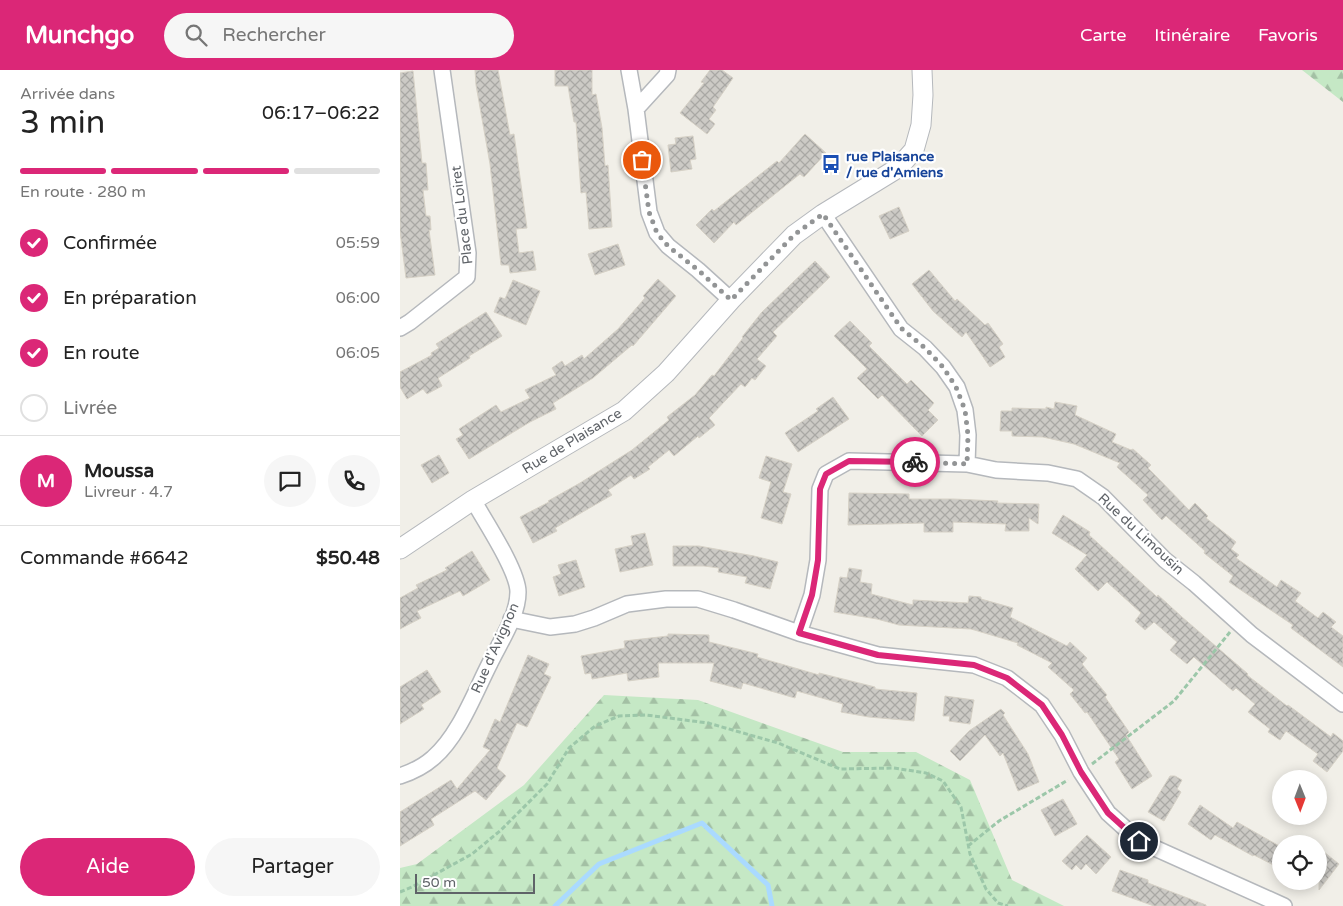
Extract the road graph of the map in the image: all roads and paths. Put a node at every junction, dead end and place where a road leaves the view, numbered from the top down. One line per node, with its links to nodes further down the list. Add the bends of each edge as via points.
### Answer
1 (442, 70): 8 (street, Place du Loiret, via 468,253 468,277)
2 (629, 70): 5 (street)
3 (668, 70): 5 (street)
4 (922, 70): 6 (street, Rue de Plaisance, via 921,125 914,150 898,168)
5 (636, 108): 7 (street, via 649,212 657,233)
6 (823, 214): 7 (street, Rue de Plaisance, via 794,235); 9 (street, via 901,328 943,367 956,387 965,410)
7 (731, 300): 10 (street, Rue de Plaisance, via 666,374 624,411)
8 (400, 328)
9 (967, 464): 13 (street, Rue du Limousin, via 1077,479 1103,497 1165,560); 14 (street, Rue du Limousin, via 849,461 826,474 820,489 818,560 812,595)
10 (473, 500): 11 (street, Rue de Plaisance); 12 (street, Rue d'Avignon, via 514,572 518,590)
11 (400, 549)
12 (511, 619): 14 (street, via 550,627 574,624 627,604 698,599); 17 (street, Rue d'Avignon, via 465,715 445,745 434,758)
13 (1238, 622): 15 (street, Rue du Limousin); 16 (path, via 1174,701)
14 (799, 633): 16 (street, via 878,655 974,665 1007,678 1042,705)
15 (1343, 704)
16 (1081, 772): 18 (path, via 999,821); 21 (street, via 1108,813 1139,841)
17 (400, 776)
18 (968, 846): 19 (path, via 961,807 943,781 926,773 894,768 840,769 778,743 708,723 646,715 619,716 595,726 569,748 547,784 472,854); 20 (path, via 986,889 998,902)
19 (400, 892)
20 (1008, 906)
21 (1284, 906)

